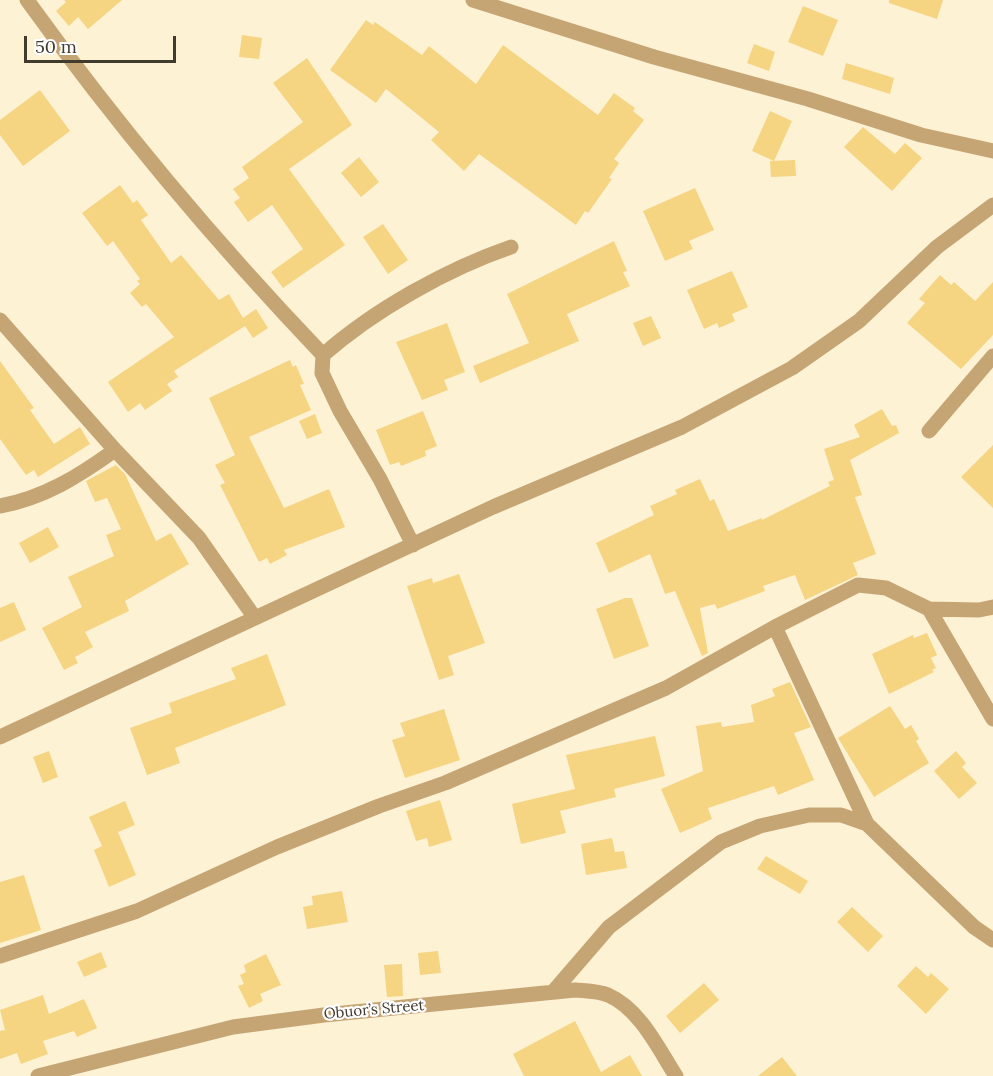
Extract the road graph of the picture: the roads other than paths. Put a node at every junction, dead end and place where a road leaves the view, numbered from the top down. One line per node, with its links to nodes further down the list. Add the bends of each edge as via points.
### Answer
1 (27, 0): 7 (street, via 119,122 265,294)
2 (473, 0): 3 (street, via 921,135)
3 (993, 151)
4 (993, 205): 12 (street, via 937,247 859,321 792,368 682,427)
5 (511, 247): 7 (street, via 449,271 343,337)
6 (0, 320): 10 (street)
7 (323, 355): 12 (street, via 322,373 340,411)
8 (993, 356): 9 (street)
9 (929, 431)
10 (115, 450): 11 (street, via 78,476 30,501); 15 (street, via 199,538)
11 (0, 507)
12 (413, 545): 15 (street)
13 (993, 607): 14 (street)
14 (929, 609): 16 (street, via 886,588 858,585); 17 (street)
15 (255, 618): 18 (street)
16 (775, 627): 19 (street); 21 (street, via 666,687 445,783 277,847 137,911)
17 (993, 719)
18 (0, 737)
19 (867, 824): 20 (street, via 974,927); 22 (street, via 841,815 809,815 760,826 721,842 609,927)
20 (993, 940)
21 (0, 956)
22 (553, 992): 23 (street, Obuor’s Street, via 233,1027); 24 (street, Obuor’s Street, via 606,994 624,1005 642,1024)
23 (38, 1076)
24 (676, 1076)

